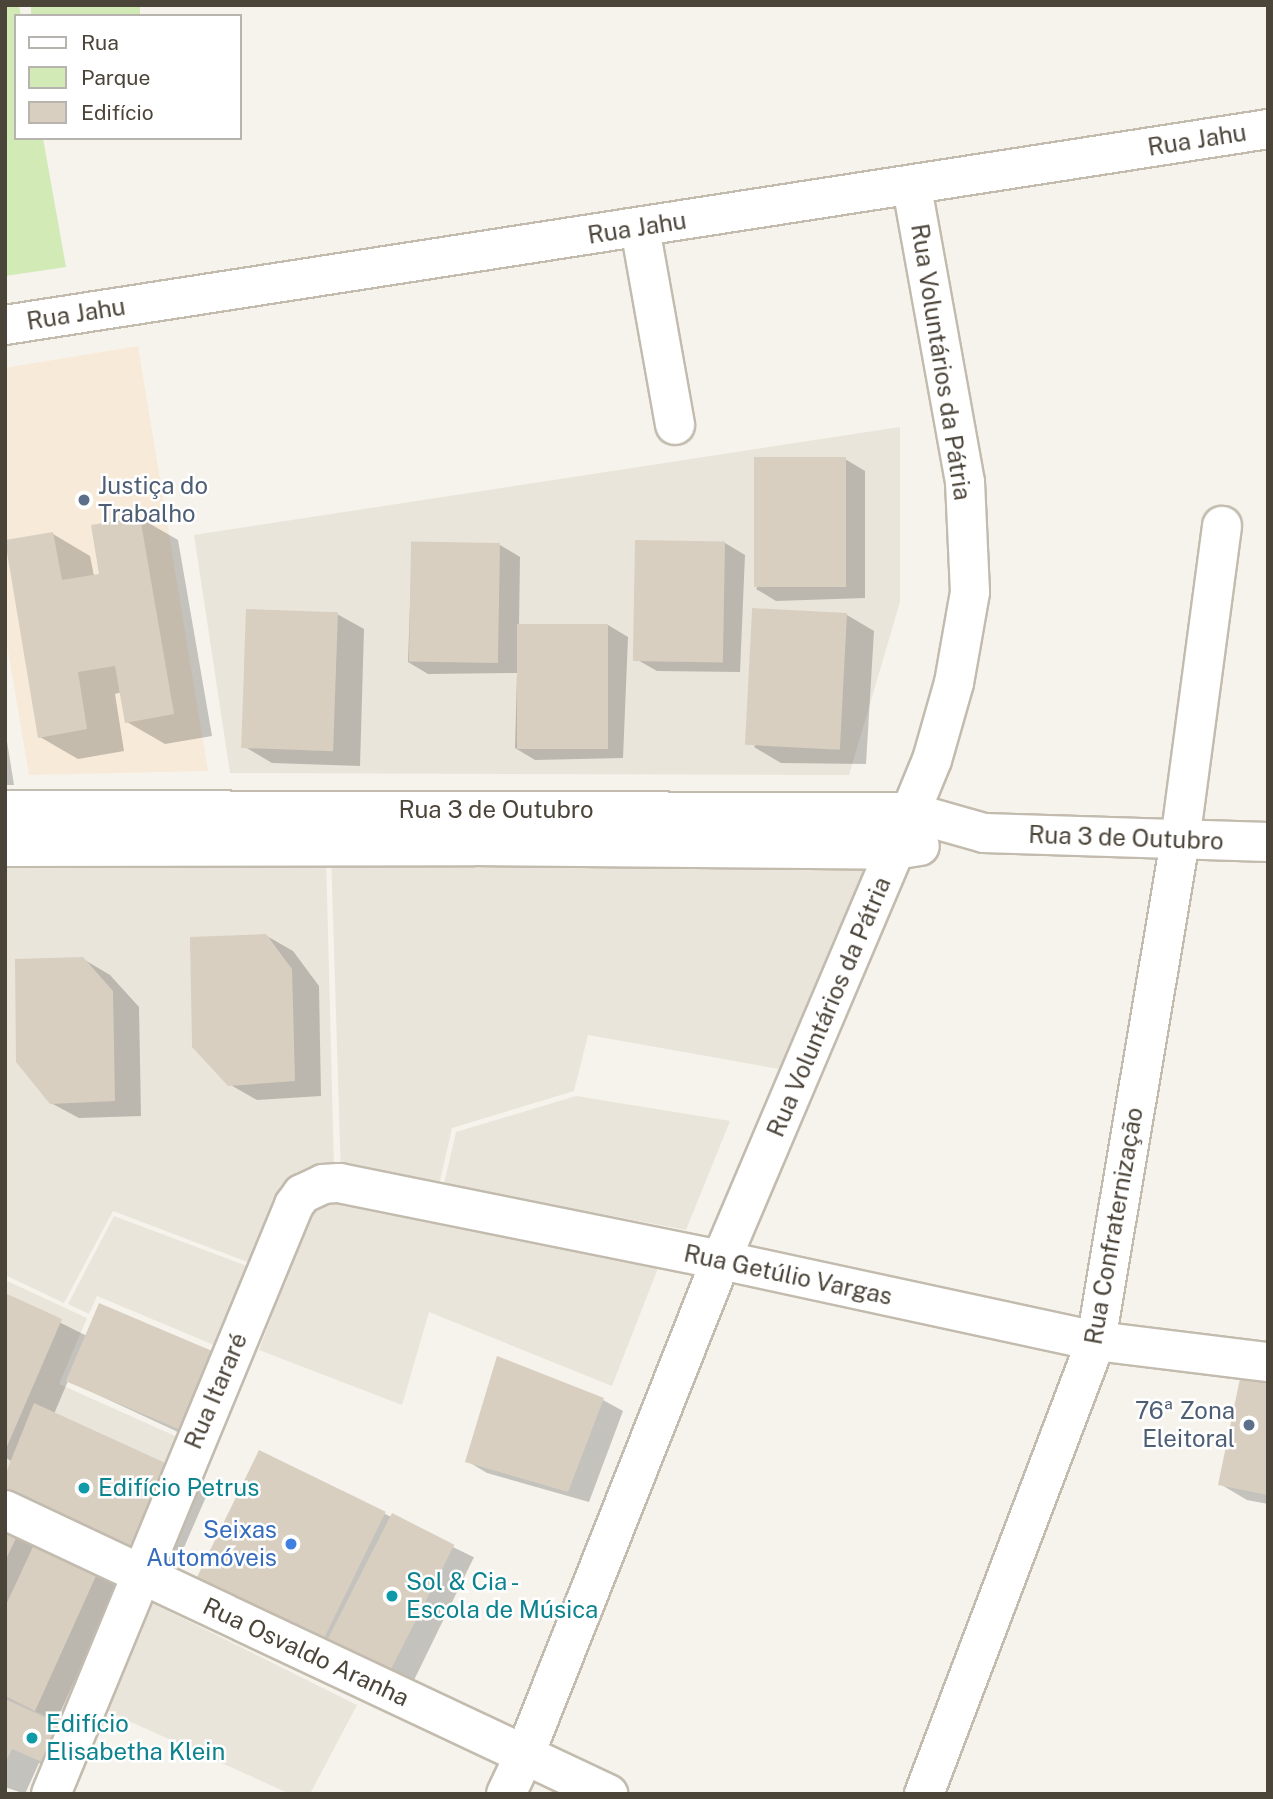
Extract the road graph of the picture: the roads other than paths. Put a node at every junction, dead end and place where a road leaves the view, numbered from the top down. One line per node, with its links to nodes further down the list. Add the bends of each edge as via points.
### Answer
1 (1268, 129): 2 (street, Rua Jahu)
2 (912, 186): 3 (street, Rua Jahu); 8 (street, Rua Voluntários da Pátria, via 965,482 970,592 954,683 932,760)
3 (640, 228): 4 (street, Rua Jahu); 5 (street)
4 (5, 325)
5 (675, 425)
6 (1222, 526): 12 (street, Rua Confraternização)
7 (5, 810): 9 (street, Rua 3 de Outubro)
8 (910, 812): 10 (street, Rua 3 de Outubro); 11 (street, Rua 3 de Outubro); 15 (street, Rua Voluntários da Pátria)
9 (143, 828): 10 (street, Rua 3 de Outubro); 14 (street, Rua 3 de Outubro)
10 (474, 828): 15 (street, Rua 3 de Outubro)
11 (984, 833): 12 (street, Rua 3 de Outubro); 15 (street, Rua 3 de Outubro)
12 (1180, 841): 13 (street, Rua 3 de Outubro); 18 (street, Rua Confraternização)
13 (1268, 842)
14 (5, 847)
15 (895, 850): 17 (street, Rua Voluntários da Pátria)
16 (311, 1189): 17 (street, Rua Getúlio Vargas, via 339,1183); 21 (street, Rua Itararé, via 294,1205)
17 (721, 1260): 18 (street, Rua Getúlio Vargas); 22 (street, Rua Voluntários da Pátria)
18 (1096, 1340): 19 (street, Rua Getúlio Vargas); 26 (street, Rua Confraternização)
19 (1268, 1362)
20 (5, 1510): 21 (street, Rua Osvaldo Aranha)
21 (140, 1575): 22 (street, Rua Osvaldo Aranha); 23 (street, Rua Itararé)
22 (524, 1754): 24 (street, Rua Voluntários da Pátria); 25 (street, Rua Osvaldo Aranha)
23 (51, 1794)
24 (506, 1794)
25 (608, 1794)
26 (924, 1794)

